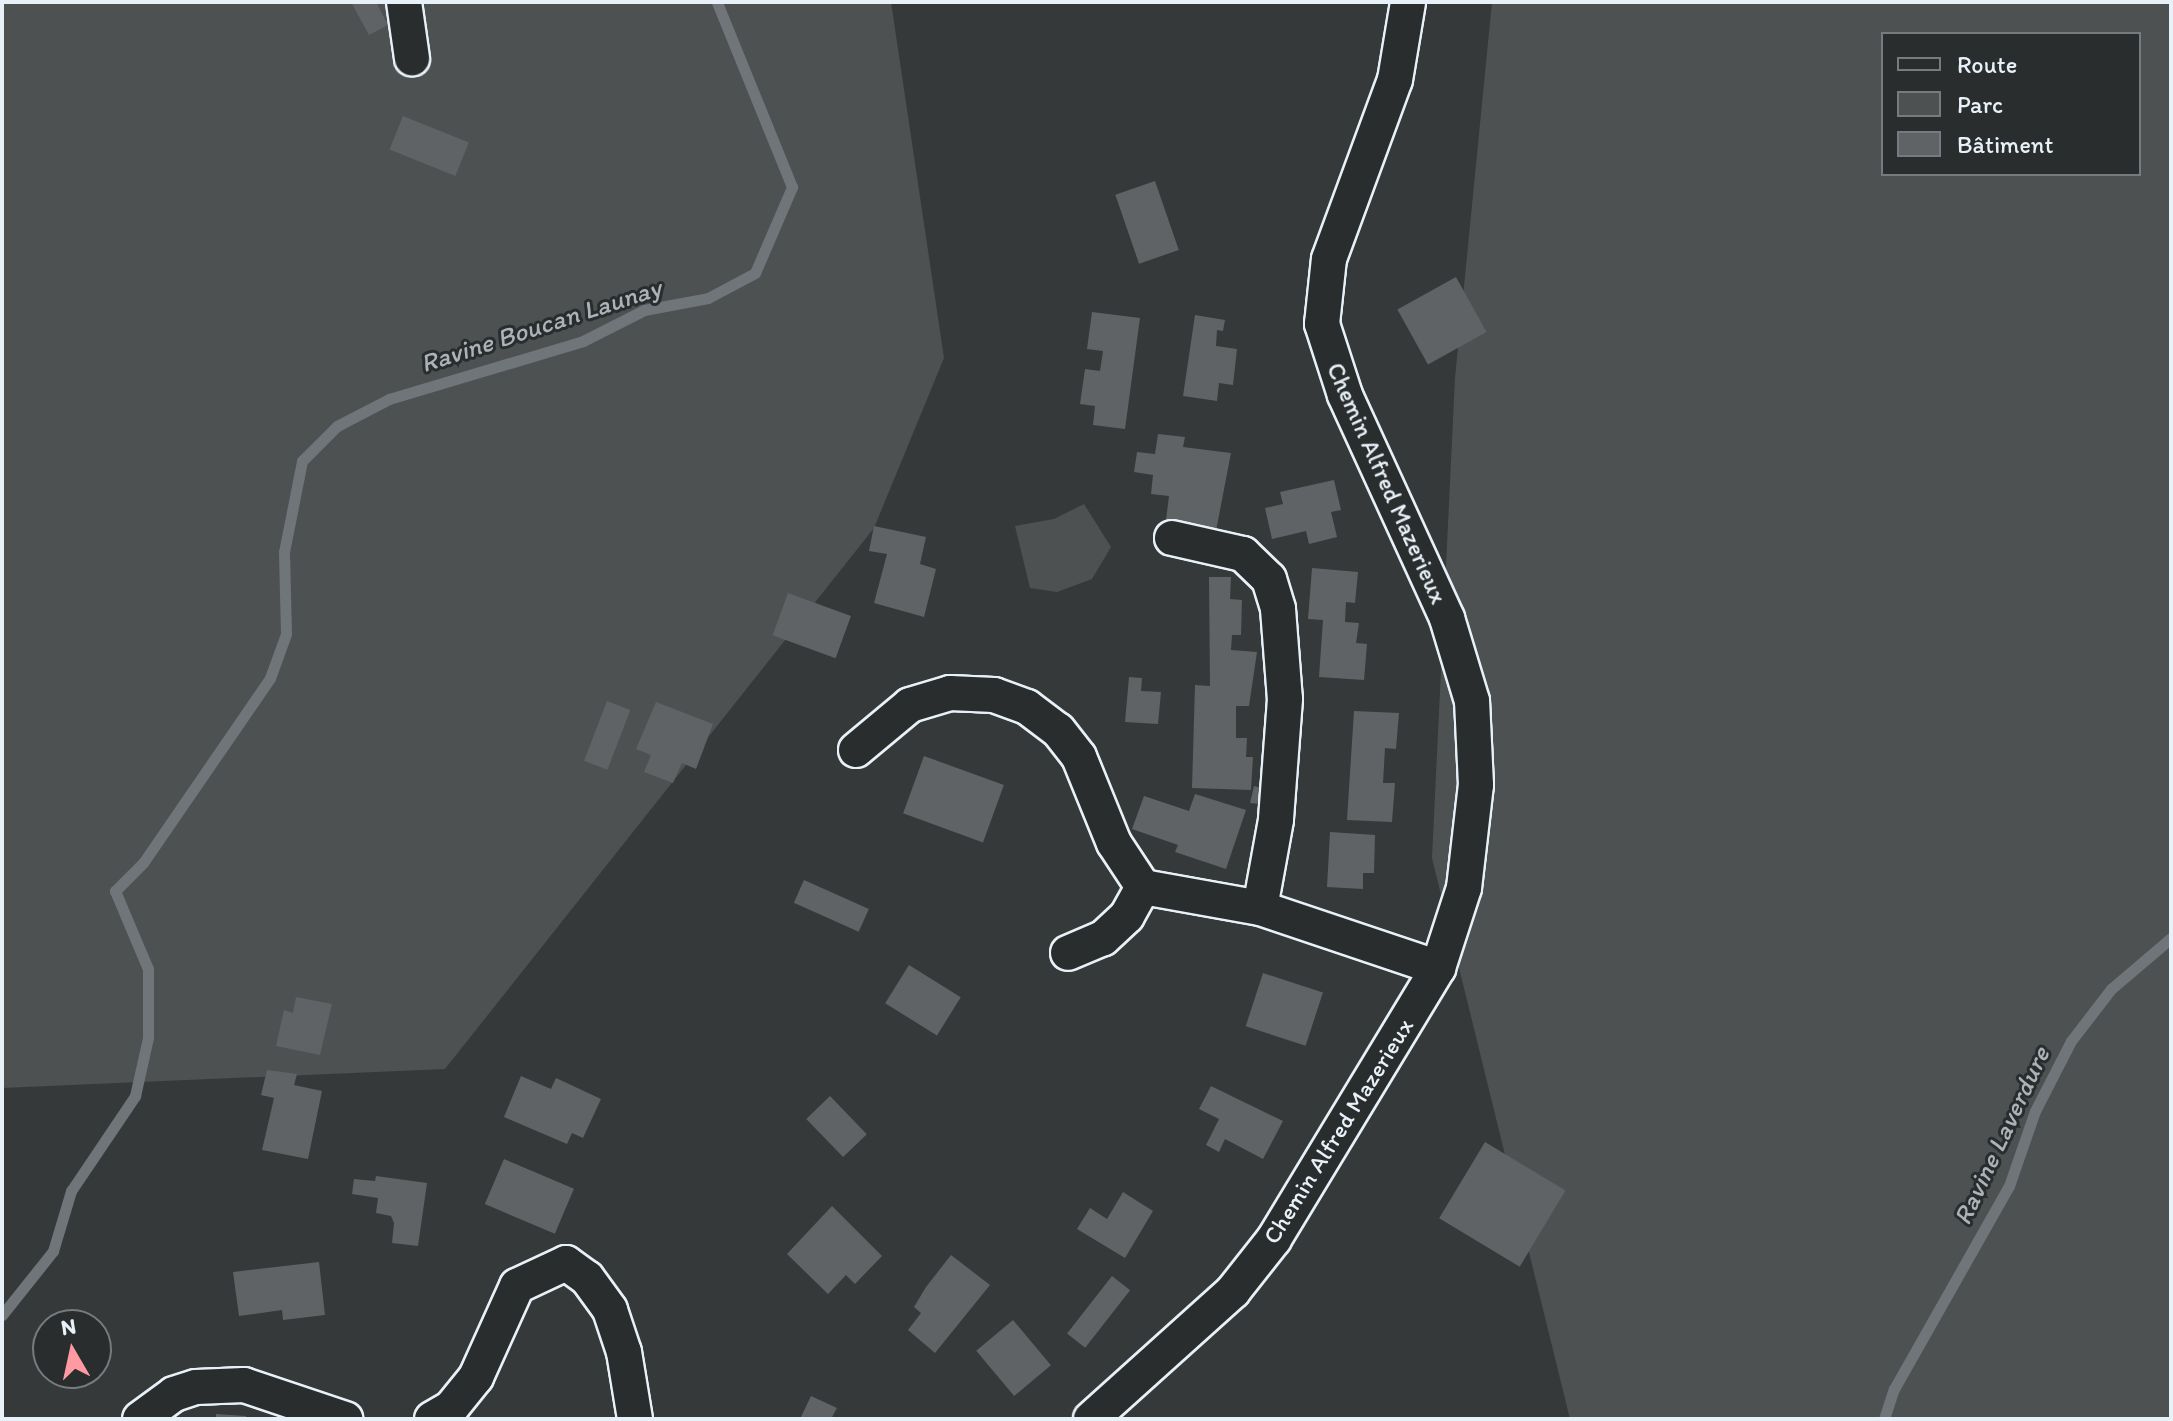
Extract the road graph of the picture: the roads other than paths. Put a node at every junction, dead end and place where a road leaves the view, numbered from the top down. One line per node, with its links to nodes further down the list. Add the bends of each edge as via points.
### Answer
1 (404, 2): 3 (street)
2 (1408, 2): 9 (street, Chemin Alfred Mazerieux, via 1395,80 1329,259 1322,324 1345,395 1447,618 1472,701 1476,785 1464,888)
3 (412, 58)
4 (1172, 538): 7 (street, via 1243,554 1269,579 1278,609 1285,699 1276,820)
5 (856, 750): 6 (street, via 910,705 950,693 994,695 1027,707 1058,730 1079,757 1114,843)
6 (1143, 887): 7 (street); 8 (street, via 1127,916 1103,938)
7 (1260, 908): 9 (street)
8 (1068, 953)
9 (1438, 968): 14 (street, Chemin Alfred Mazerieux, via 1274,1239 1233,1291)
10 (140, 1419): 11 (street, via 174,1394 244,1385)
11 (345, 1419)
12 (432, 1419): 13 (street, via 451,1408 476,1377 517,1286 566,1263 587,1278 610,1310 624,1352)
13 (635, 1419)
14 (1091, 1419)

